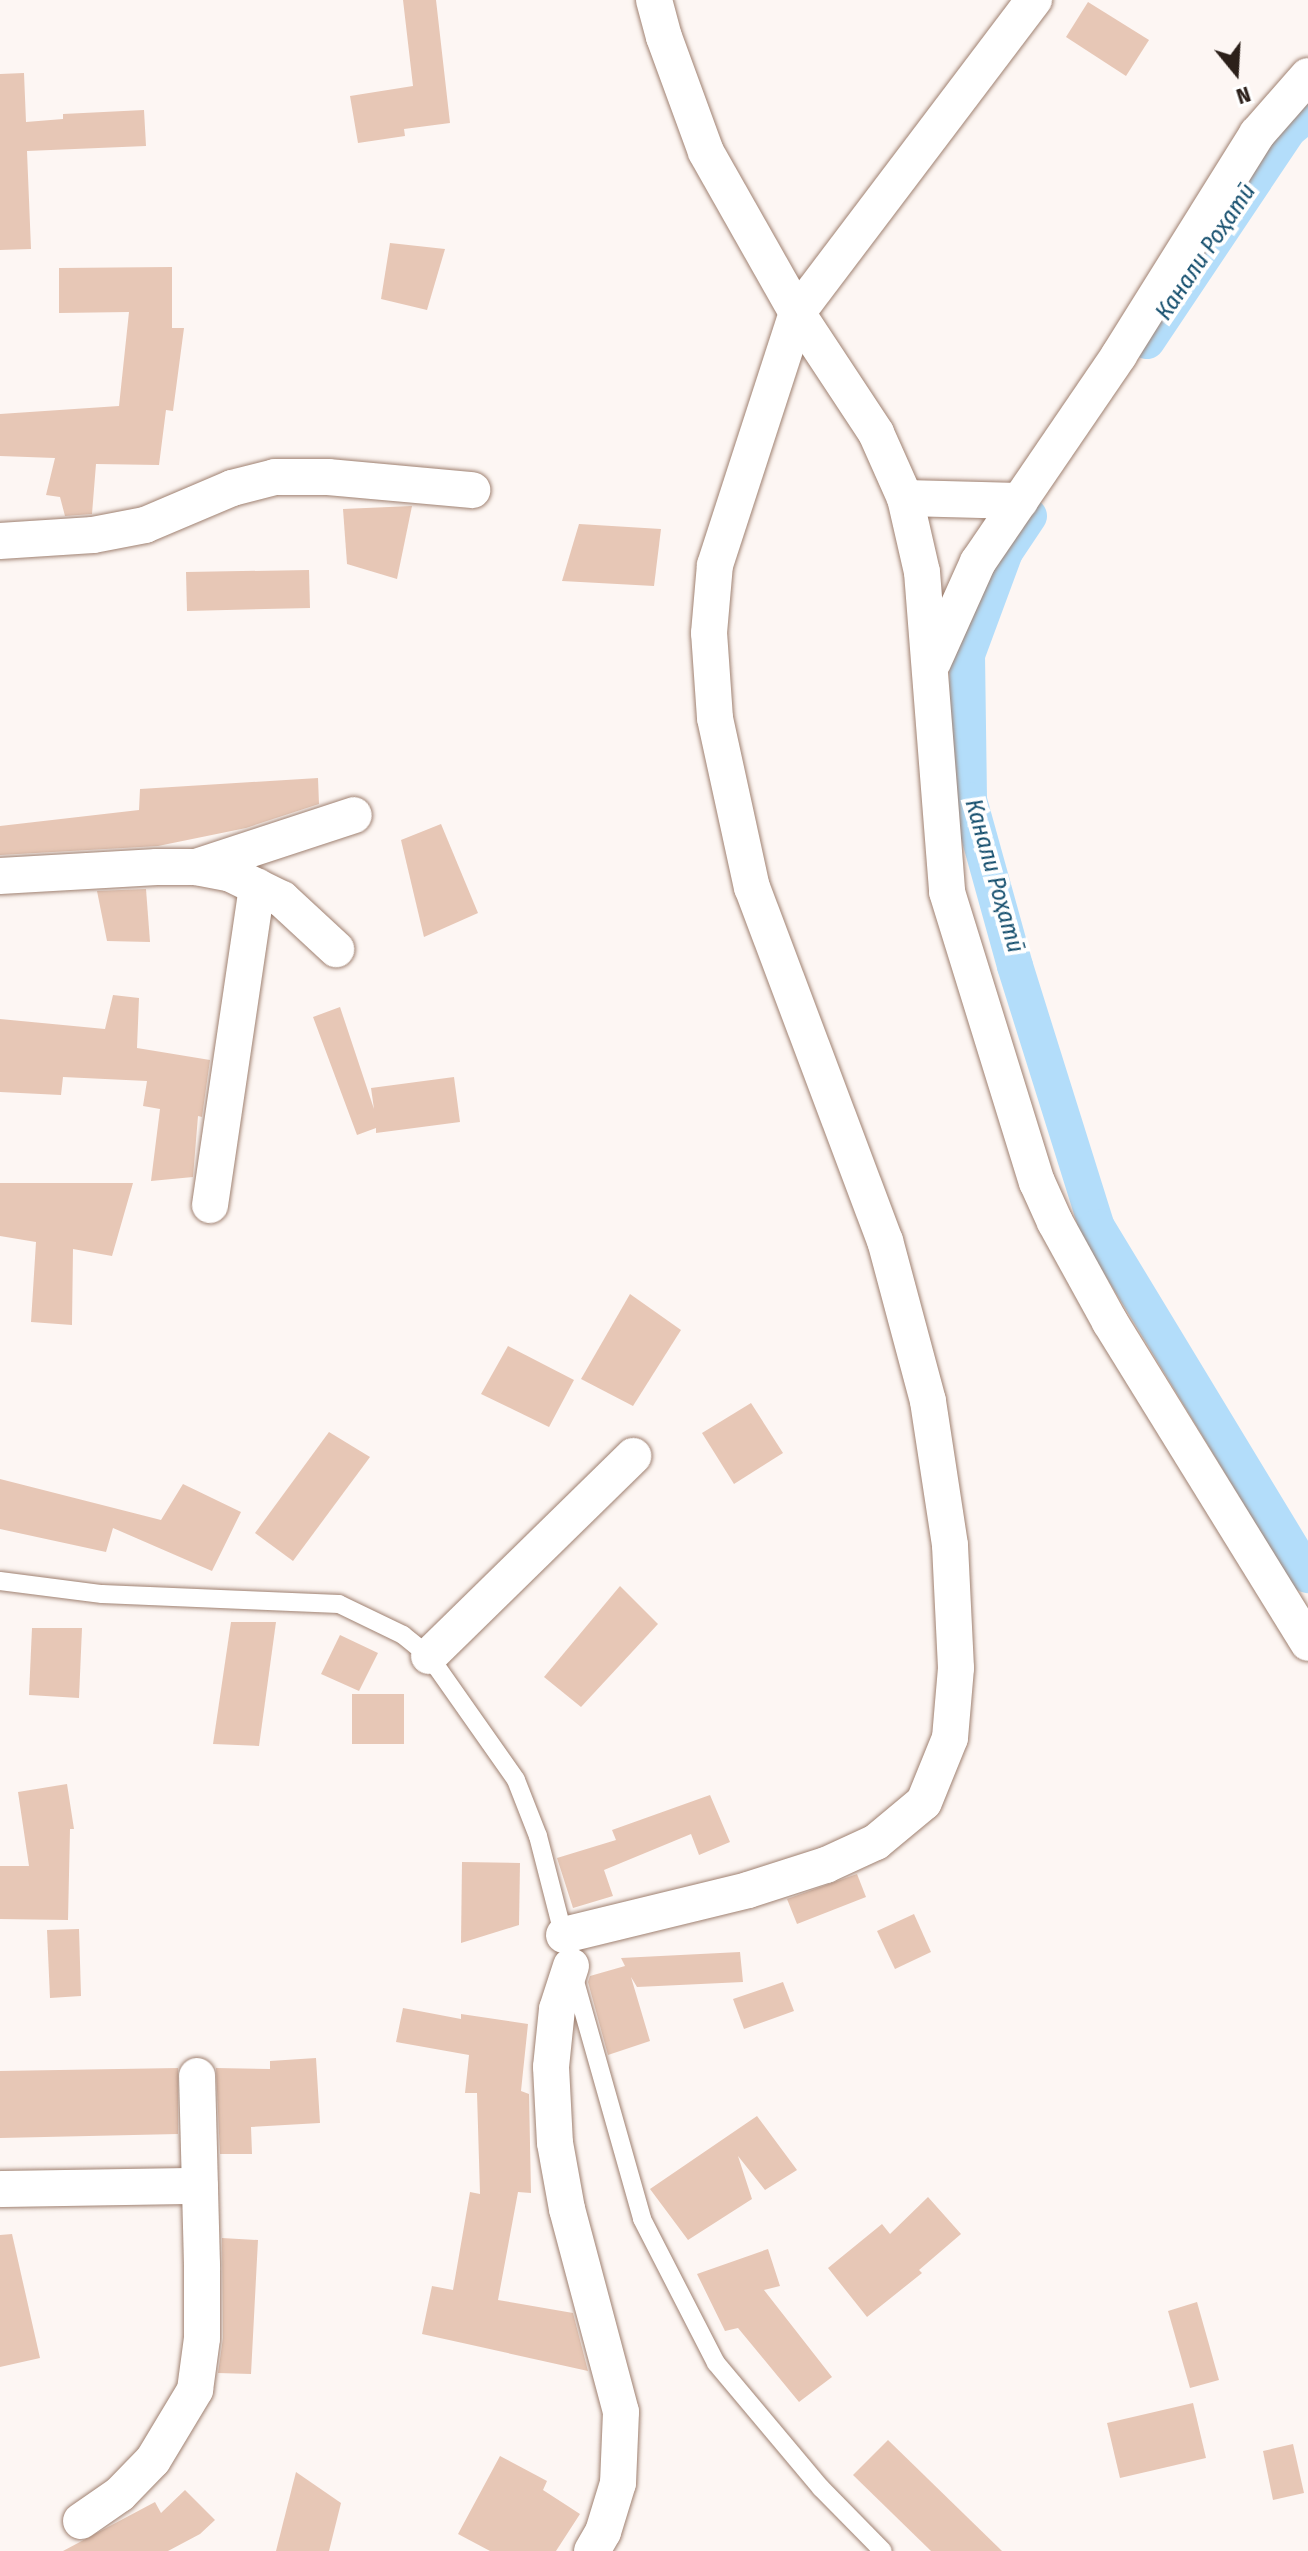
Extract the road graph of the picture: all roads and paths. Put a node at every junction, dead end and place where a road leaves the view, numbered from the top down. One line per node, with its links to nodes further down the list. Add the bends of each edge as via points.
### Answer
1 (654, 0): 4 (street, via 706,152)
2 (1034, 0): 4 (street)
3 (1308, 76): 7 (street, via 1257,134)
4 (797, 313): 6 (street, via 876,433); 20 (street, via 715,565 709,633 715,718 752,888 885,1241 928,1401 950,1545 956,1668 950,1738 924,1802 876,1842 826,1865)
5 (472, 490): 8 (street, via 275,477 232,488 145,525 65,538)
6 (905, 498): 7 (street); 9 (street, via 922,572)
7 (1020, 501): 9 (street, via 978,562)
8 (0, 541)
9 (929, 670): 18 (street, via 947,892 1037,1182 1110,1322)
10 (354, 815): 11 (street)
11 (196, 867): 12 (street); 13 (street)
12 (0, 876)
13 (257, 886): 14 (street, via 282,899); 15 (street)
14 (336, 949)
15 (210, 1205)
16 (633, 1456): 19 (street)
17 (0, 1581): 19 (lane, via 129,1595 339,1604 392,1629)
18 (1308, 1643)
19 (429, 1656): 20 (lane, via 516,1780 538,1836)
20 (568, 1951): 25 (street, via 551,2067 555,2143 567,2209 621,2412 618,2483); 26 (lane, via 642,2219 716,2363 821,2488)
21 (197, 2076): 22 (street)
22 (200, 2186): 23 (street); 24 (street, via 202,2338 195,2390 153,2460 120,2494)
23 (0, 2189)
24 (81, 2521)
25 (592, 2551)
26 (883, 2551)

